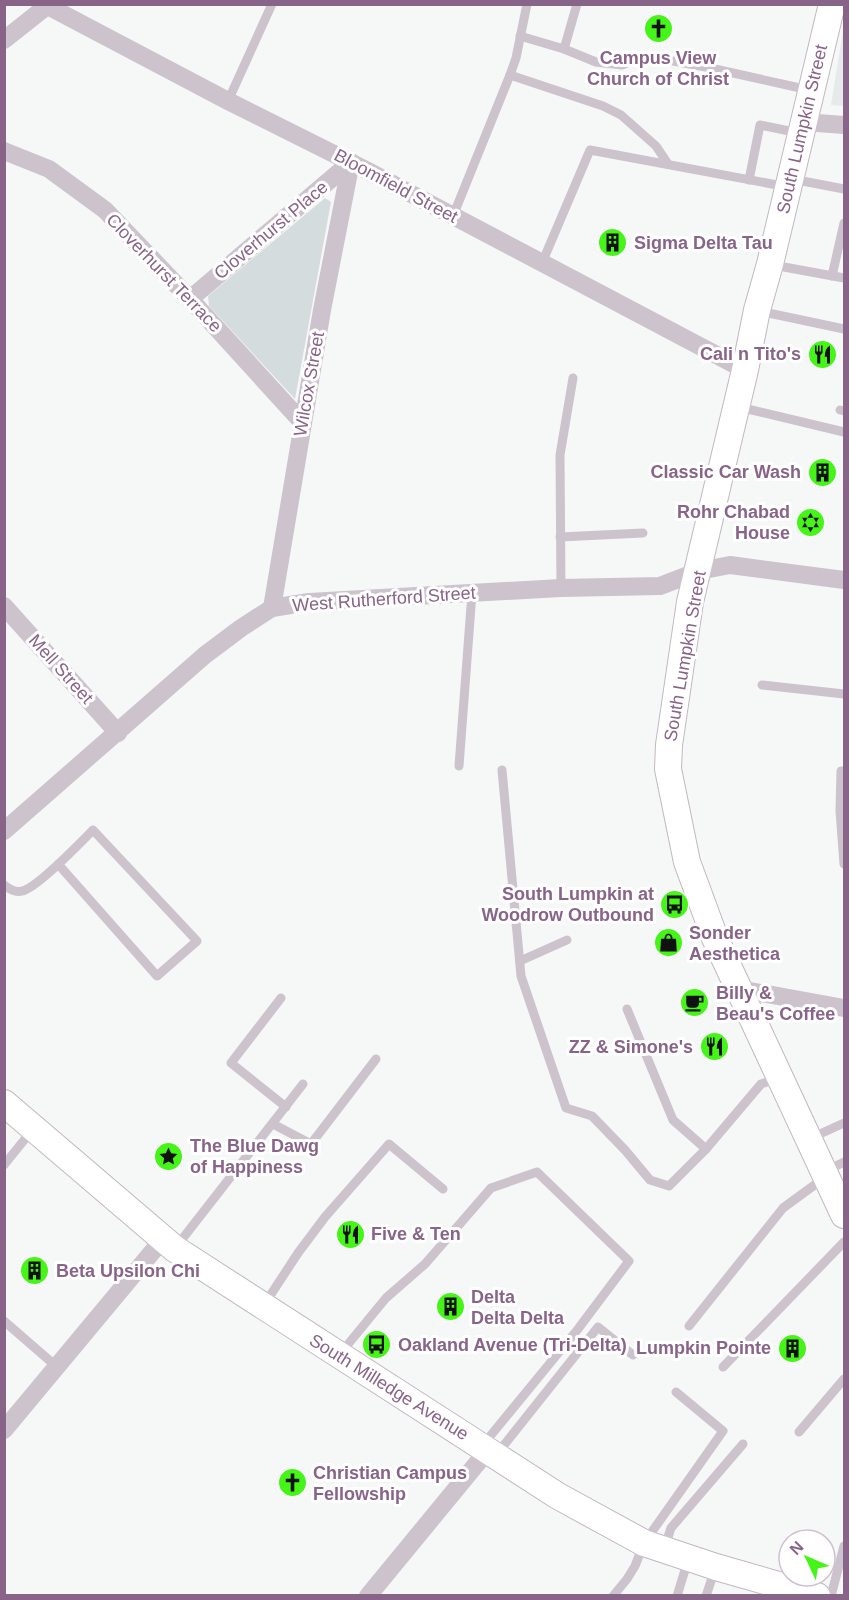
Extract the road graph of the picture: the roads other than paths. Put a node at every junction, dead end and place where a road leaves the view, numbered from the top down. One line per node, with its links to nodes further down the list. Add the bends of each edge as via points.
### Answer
1 (272, 4): 11 (lane)
2 (527, 4): 6 (lane)
3 (577, 4): 8 (lane)
4 (831, 4): 10 (main road, South Lumpkin Street)
5 (55, 7): 7 (street); 11 (street, Bloomfield Street)
6 (520, 36): 8 (lane); 9 (lane)
7 (4, 40)
8 (564, 49): 10 (lane, via 596,62 622,65 651,57)
9 (510, 75): 16 (lane, via 621,115 656,146); 20 (lane)
10 (811, 91): 13 (main road, South Lumpkin Street)
11 (228, 101): 15 (street, Bloomfield Street)
12 (844, 125): 13 (street)
13 (803, 128): 17 (lane, via 760,125); 18 (main road, South Lumpkin Street)
14 (4, 151): 26 (street, Cloverhurst Terrace, via 49,169 105,210)
15 (351, 162): 20 (street, Bloomfield Street); 26 (street, Cloverhurst Place); 32 (street, Wilcox Street)
16 (669, 164): 17 (lane); 22 (lane, via 590,150)
17 (749, 180): 18 (lane)
18 (789, 183): 19 (lane); 23 (main road, South Lumpkin Street)
19 (844, 189)
20 (453, 216): 22 (street, Bloomfield Street)
21 (844, 223): 24 (lane)
22 (542, 263): 29 (street, Bloomfield Street)
23 (770, 264): 24 (lane); 27 (main road, South Lumpkin Street)
24 (832, 276): 25 (lane)
25 (844, 278)
26 (190, 299): 32 (street, Cloverhurst Terrace)
27 (757, 310): 28 (lane); 29 (main road, South Lumpkin Street)
28 (844, 329)
29 (745, 370): 31 (main road, South Lumpkin Street)
30 (573, 378): 35 (lane, via 560,455)
31 (736, 406): 33 (lane); 36 (main road, South Lumpkin Street)
32 (302, 422): 41 (street, Wilcox Street)
33 (844, 432)
34 (643, 533): 35 (lane)
35 (560, 537): 38 (lane)
36 (699, 571): 37 (street, West Rutherford Street, via 730,565); 38 (street, West Rutherford Street, via 660,586); 55 (main road, South Lumpkin Street, via 690,602 668,769 687,862)
37 (844, 580)
38 (561, 588): 39 (street, West Rutherford Street)
39 (472, 593): 41 (street, West Rutherford Street, via 309,602); 45 (lane)
40 (4, 606): 44 (street, Mell Street)
41 (272, 608): 44 (street, West Rutherford Street, via 205,655)
42 (762, 685): 43 (lane)
43 (844, 694)
44 (118, 733): 49 (street, West Rutherford Street)
45 (459, 766)
46 (502, 770): 54 (lane)
47 (844, 771): 48 (lane)
48 (842, 811): 51 (lane)
49 (4, 831)
50 (58, 864): 50 (lane, via 157,976 197,941 93,830); 52 (lane, via 22,891)
51 (844, 864)
52 (4, 885)
53 (567, 940): 54 (lane)
54 (520, 961): 68 (lane, via 521,976 566,1108 592,1116 650,1180 669,1186)
55 (739, 989): 57 (street); 60 (main road, South Lumpkin Street)
56 (281, 998): 62 (lane, via 231,1063)
57 (844, 1008)
58 (627, 1009): 68 (lane, via 672,1120)
59 (376, 1059): 65 (lane, via 310,1144)
60 (780, 1077): 67 (main road, South Lumpkin Street); 68 (lane, via 761,1084)
61 (303, 1084): 62 (lane)
62 (286, 1107): 65 (lane)
63 (6, 1108): 66 (main road, South Milledge Avenue)
64 (844, 1123): 67 (lane)
65 (273, 1124): 74 (lane)
66 (33, 1129): 69 (lane); 74 (main road, South Milledge Avenue)
67 (809, 1139): 70 (main road, South Lumpkin Street)
68 (706, 1149)
69 (4, 1165)
70 (831, 1170): 72 (main road, South Lumpkin Street); 77 (lane, via 783,1208)
71 (443, 1189): 75 (lane, via 389,1144 325,1217)
72 (844, 1215)
73 (844, 1242): 80 (lane)
74 (169, 1244): 75 (main road, South Milledge Avenue); 81 (street)
75 (263, 1307): 79 (main road, South Milledge Avenue)
76 (4, 1321): 81 (lane)
77 (689, 1326)
78 (633, 1355): 87 (lane, via 598,1327)
79 (339, 1356): 87 (main road, South Milledge Avenue); 87 (lane, via 386,1298 425,1264 491,1188 537,1172 629,1261)
80 (723, 1366)
81 (57, 1367): 84 (street)
82 (844, 1379): 85 (lane)
83 (676, 1392): 88 (lane, via 723,1431)
84 (4, 1430)
85 (799, 1432)
86 (743, 1444): 88 (lane)
87 (489, 1450): 88 (main road, South Milledge Avenue, via 558,1496); 92 (street)
88 (654, 1546): 90 (main road, South Milledge Avenue); 93 (lane)
89 (844, 1546): 97 (lane)
90 (689, 1558): 91 (main road, South Milledge Avenue); 94 (lane)
91 (716, 1567): 95 (lane); 96 (main road, South Milledge Avenue)
92 (368, 1596)
93 (613, 1596)
94 (677, 1596)
95 (706, 1596)
96 (817, 1596)
97 (831, 1596)

